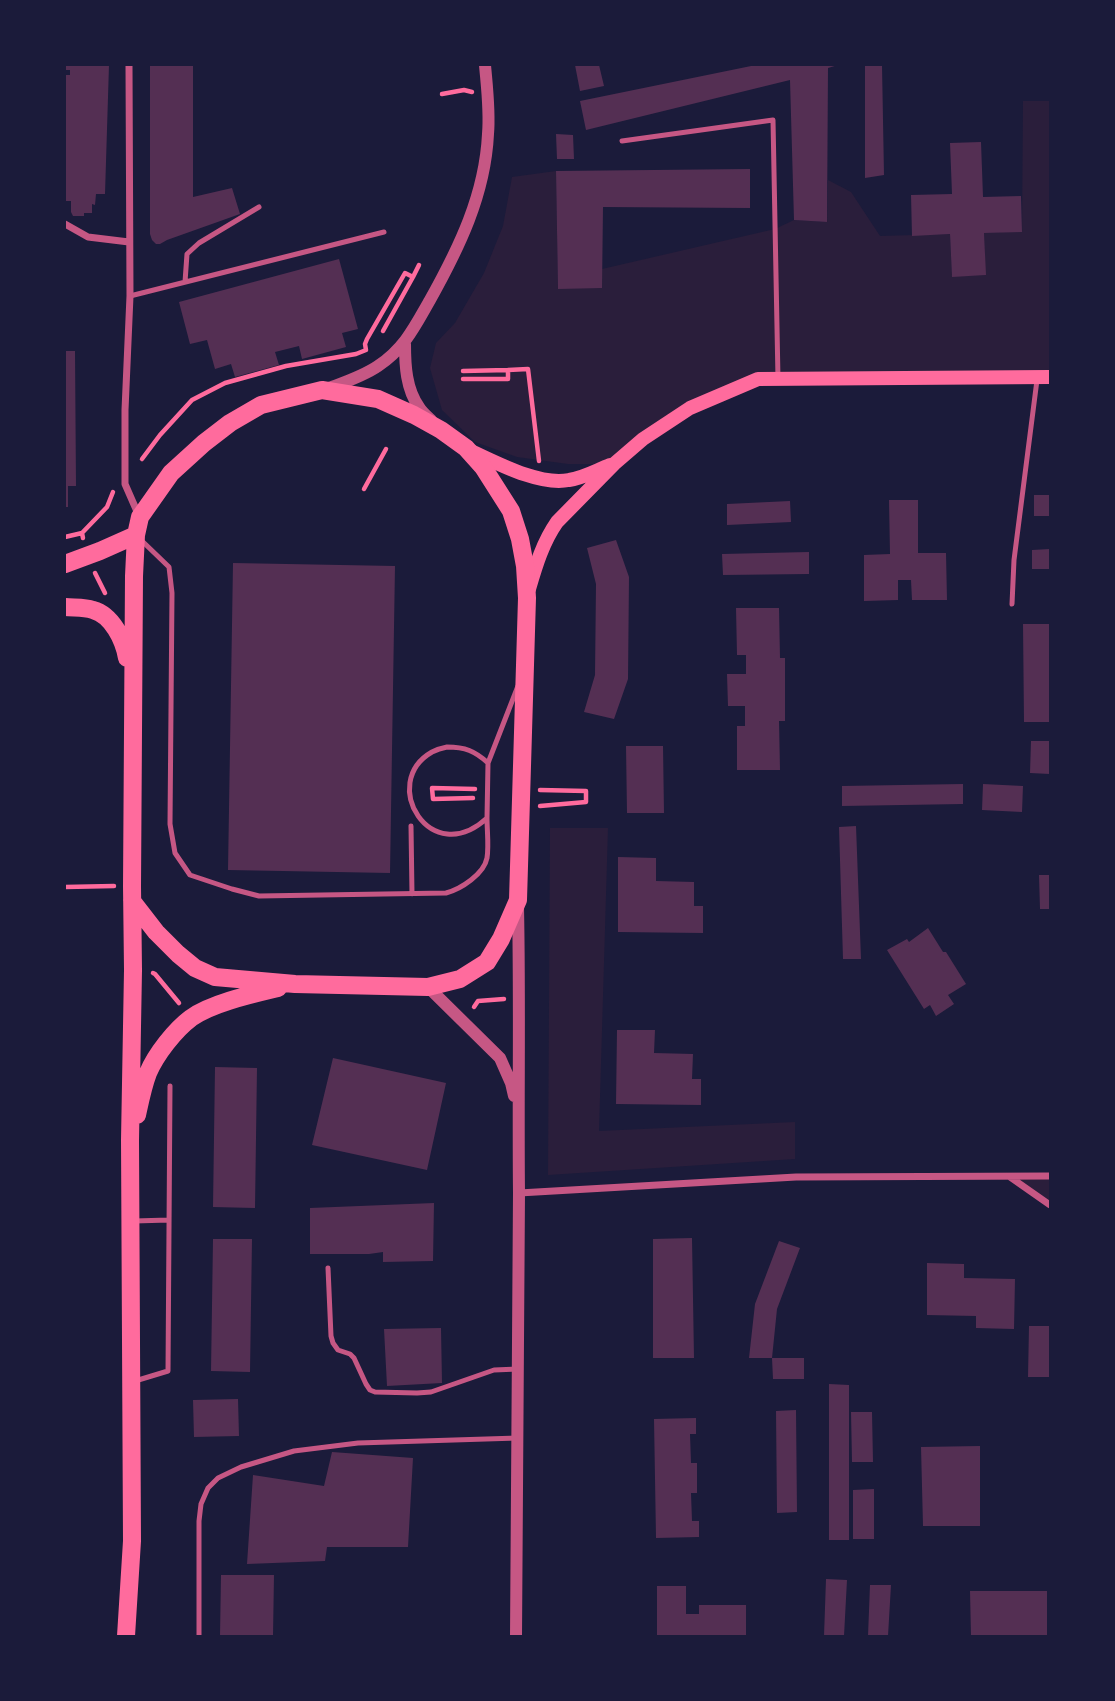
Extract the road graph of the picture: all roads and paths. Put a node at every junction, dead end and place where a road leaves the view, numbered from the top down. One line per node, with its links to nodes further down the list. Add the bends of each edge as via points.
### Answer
1 (130, 65): 9 (street)
2 (485, 65): 4 (street)
3 (442, 94): 4 (path, via 464,90)
4 (488, 97): 16 (street, via 484,171 475,202 453,259)
5 (622, 141): 21 (lane, via 773,120)
6 (259, 206): 12 (lane, via 187,254)
7 (65, 224): 9 (street, via 88,237)
8 (384, 232): 12 (lane)
9 (129, 242): 13 (street)
10 (419, 265): 11 (path)
11 (413, 277): 14 (path); 15 (path, via 405,273)
12 (185, 282): 13 (lane)
13 (130, 296): 30 (street, via 125,484)
14 (383, 331)
15 (367, 339)
16 (405, 344): 22 (street, via 368,372); 23 (street, via 409,384 418,406)
17 (508, 370): 18 (path); 20 (path, via 508,379); 27 (path, via 528,369)
18 (463, 371)
19 (1044, 377): 21 (main road); 36 (lane, via 1014,560)
20 (463, 379)
21 (778, 379): 26 (main road, via 758,379 690,408)
22 (322, 390): 23 (highway, via 378,399); 30 (highway, via 261,405 204,443 171,473)
23 (441, 430): 25 (highway)
24 (386, 449): 29 (path)
25 (466, 449): 27 (main road); 35 (highway, via 511,511 525,566)
26 (614, 464): 27 (main road, via 570,480); 35 (main road, via 551,531 537,559)
27 (542, 480)
28 (114, 487): 31 (path, via 107,506)
29 (365, 489)
30 (138, 526): 33 (highway); 39 (highway); 49 (lane, via 169,567 170,824 175,853 190,875 259,896)
31 (82, 533): 32 (path); 33 (path)
32 (65, 537)
33 (87, 556): 34 (highway)
34 (65, 564)
35 (527, 598): 38 (highway)
36 (1012, 604)
37 (65, 607): 39 (highway, via 93,610 117,629 125,646)
38 (525, 666): 40 (lane); 44 (highway)
39 (133, 692): 48 (highway)
40 (488, 763): 43 (lane); 45 (lane, via 463,747 432,751 412,774 409,789 418,818 440,832 466,833)
41 (432, 788): 43 (path, via 433,799)
42 (586, 791): 44 (path, via 586,803)
43 (488, 798): 45 (lane)
44 (521, 807): 50 (highway)
45 (487, 818): 49 (lane, via 487,861 474,878 446,893)
46 (411, 826): 49 (lane)
47 (65, 887): 48 (path)
48 (132, 894): 51 (highway); 52 (highway, via 156,932 195,968 215,977)
49 (412, 894)
50 (518, 900): 53 (highway, via 487,962 460,979); 54 (street)
51 (133, 970): 55 (path, via 155,974); 59 (highway)
52 (295, 984): 53 (highway); 55 (highway, via 243,996)
53 (428, 988): 56 (street)
54 (520, 997): 56 (path, via 478,1002); 58 (street)
55 (191, 1017): 59 (highway, via 166,1042 148,1073)
56 (463, 1021): 58 (street, via 500,1058 511,1083)
57 (170, 1086): 64 (lane)
58 (518, 1121): 62 (street)
59 (130, 1140): 65 (highway)
60 (1050, 1176): 61 (street)
61 (1009, 1177): 62 (street, via 796,1177); 63 (street)
62 (519, 1193): 67 (street)
63 (1050, 1205)
64 (169, 1220): 65 (lane); 68 (lane, via 167,1371)
65 (130, 1221): 68 (highway)
66 (328, 1268): 67 (lane, via 333,1343 354,1358 370,1390 431,1392 494,1370)
67 (518, 1369): 69 (street)
68 (131, 1382): 70 (highway, via 132,1541)
69 (518, 1438): 71 (lane, via 358,1443 293,1451 218,1478 201,1504); 72 (street)
70 (126, 1636)
71 (199, 1636)
72 (516, 1636)

